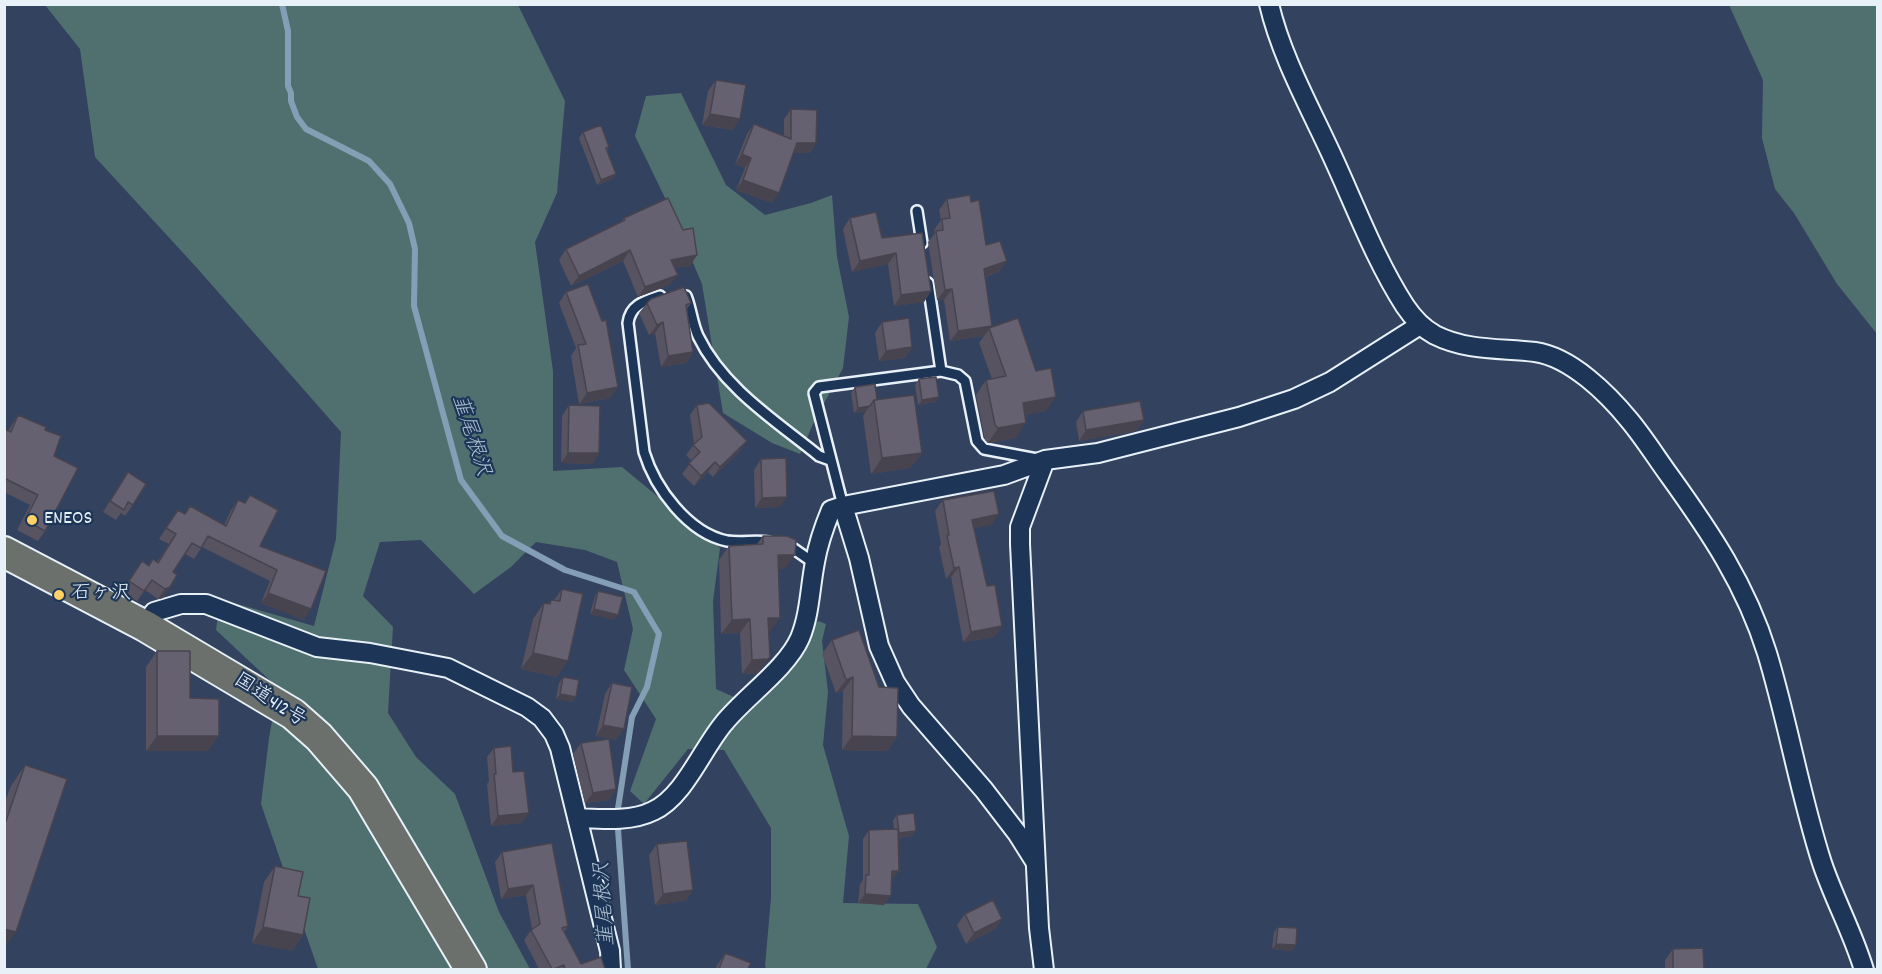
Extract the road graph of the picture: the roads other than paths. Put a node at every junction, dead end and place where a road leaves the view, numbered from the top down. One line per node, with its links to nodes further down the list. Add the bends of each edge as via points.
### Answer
1 (1269, 4): 5 (street, via 1283,49 1384,268)
2 (917, 211): 3 (lane)
3 (924, 257)
4 (926, 268): 6 (lane)
5 (1420, 325): 8 (street, via 1330,382 1294,399 1098,453); 18 (street, via 1466,346 1537,353 1557,359 1583,375 1631,422 1710,532 1750,608 1767,652 1822,864)
6 (941, 371): 7 (lane, via 819,387 814,393); 8 (lane, via 965,381 977,441 984,448)
7 (830, 460): 9 (lane); 11 (lane, via 819,456 753,403 718,368 697,334 687,297 682,292 639,303 628,314 644,452 650,472 687,521 706,533 729,542 777,543)
8 (1045, 460): 9 (street, via 1004,475); 14 (street, via 1020,527)
9 (843, 506): 11 (street, via 831,510); 14 (street, via 879,646 891,675 911,706 1004,816)
10 (4, 552): 12 (highway, 国道412号)
11 (814, 562): 13 (street, via 805,624 798,641 724,723 675,794 654,811 632,817)
12 (145, 626): 13 (street, via 154,612 181,604 206,604 317,647 370,653 462,673 542,718 560,748); 15 (highway, 国道412号, via 293,714 319,737 363,788)
13 (577, 818): 16 (street)
14 (1035, 861): 17 (street)
15 (471, 969)
16 (611, 969)
17 (1044, 969)
18 (1864, 969)

